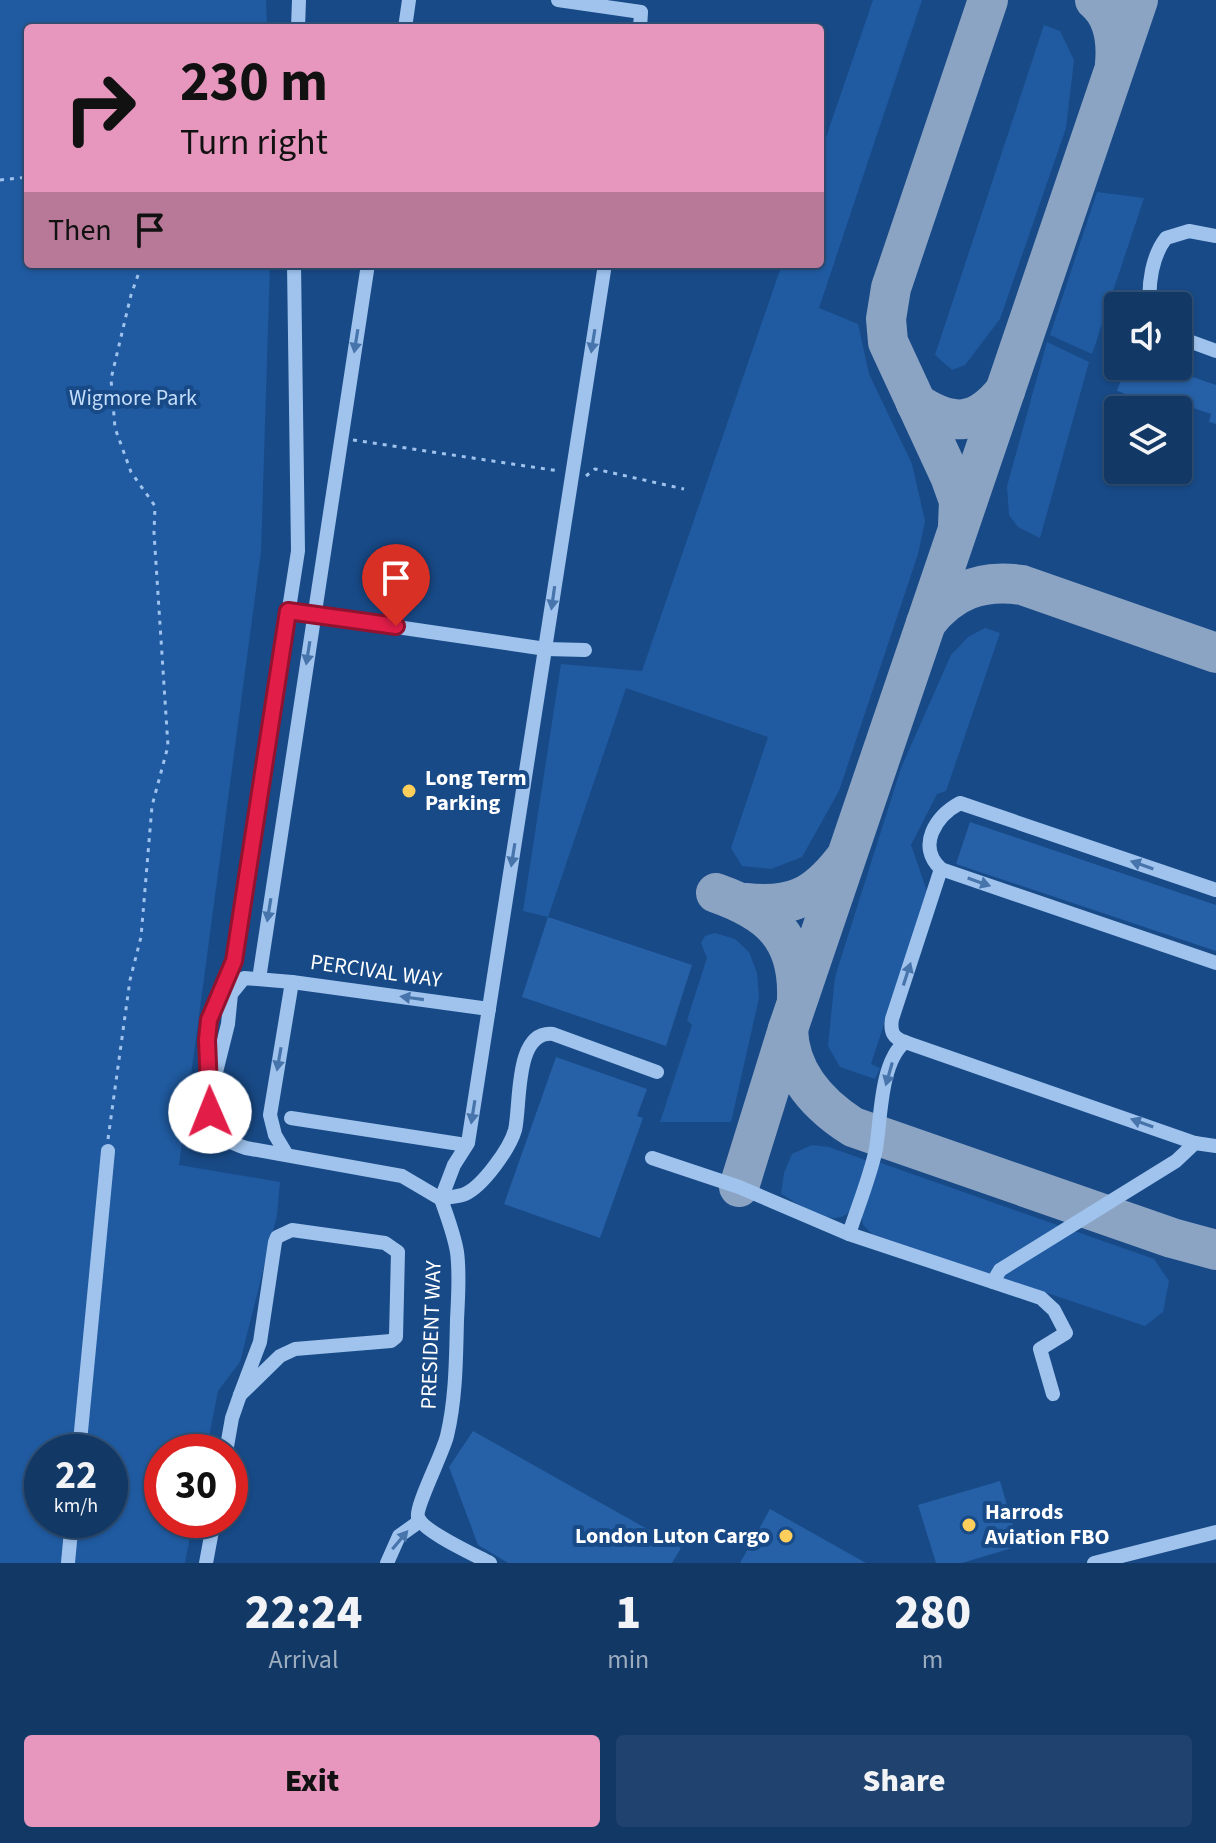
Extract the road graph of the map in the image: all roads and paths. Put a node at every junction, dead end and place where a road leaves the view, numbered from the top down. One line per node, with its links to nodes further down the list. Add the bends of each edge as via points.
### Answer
1 (299, 0): 4 (street)
2 (409, 0): 5 (street)
3 (558, 0): 6 (street, via 641,12)
4 (298, 24)
5 (406, 24)
6 (640, 24)
7 (24, 177): 8 (path)
8 (0, 180)
9 (1216, 236): 14 (street, via 1189,231 1166,238 1157,253)
10 (141, 268): 37 (path, via 111,379 115,428 131,472 155,506 168,746 152,806 141,937 130,980)
11 (294, 268): 20 (street, via 298,551)
12 (367, 268): 17 (street, one-way to 17)
13 (604, 268): 18 (street, one-way to 18)
14 (1150, 292)
15 (1192, 342): 16 (street)
16 (1216, 351)
17 (341, 439): 18 (path); 21 (street)
18 (572, 473): 19 (path, via 587,476 595,469); 22 (street, one-way to 22)
19 (684, 489)
20 (288, 611): 21 (street); 32 (street, via 234,961 209,1020)
21 (314, 615): 22 (street); 27 (street, one-way to 27)
22 (546, 649): 23 (street); 29 (street, one-way to 29)
23 (585, 650)
24 (941, 869): 25 (street, one-way to 24, via 960,803 937,821 929,839 929,853); 26 (street, one-way to 26); 30 (street, one-way to 24, via 890,1030 892,1019)
25 (1216, 890)
26 (1216, 963)
27 (259, 979): 28 (street); 32 (street, via 244,978 231,994)
28 (292, 982): 29 (street, PERCIVAL WAY, one-way to 28); 38 (street, PERCIVAL WAY, one-way to 38, via 270,1115)
29 (489, 1009): 35 (street, one-way to 35)
30 (905, 1042): 34 (street, one-way to 30); 41 (street, one-way to 41, via 896,1050 875,1150)
31 (657, 1072): 40 (street, via 543,1033 525,1057 515,1129 506,1149 468,1193)
32 (211, 1092): 38 (street, via 210,1112 221,1136 246,1148)
33 (291, 1118): 35 (street)
34 (1195, 1143): 36 (street); 42 (street, via 1176,1161 1000,1270)
35 (466, 1145): 40 (street)
36 (1216, 1146)
37 (108, 1151): 45 (street)
38 (287, 1155): 40 (street, via 402,1176)
39 (652, 1158): 41 (street, via 739,1187)
40 (441, 1199): 47 (street, PRESIDENT WAY, via 457,1253 456,1371 446,1440 419,1504)
41 (849, 1234): 42 (street)
42 (993, 1282): 43 (street, via 1041,1298 1054,1310 1066,1333 1040,1349)
43 (1053, 1394)
44 (240, 1395): 44 (street, via 260,1342 277,1237 306,1231 385,1243 398,1252 396,1337 295,1349 280,1356); 46 (street)
45 (81, 1434)
46 (229, 1434)
47 (420, 1521): 53 (street, one-way to 47, via 399,1536); 54 (street)
48 (1216, 1532): 55 (street)
49 (70, 1538): 51 (street)
50 (211, 1538): 52 (street)
51 (68, 1563)
52 (206, 1563)
53 (387, 1563)
54 (490, 1563)
55 (1094, 1563)

